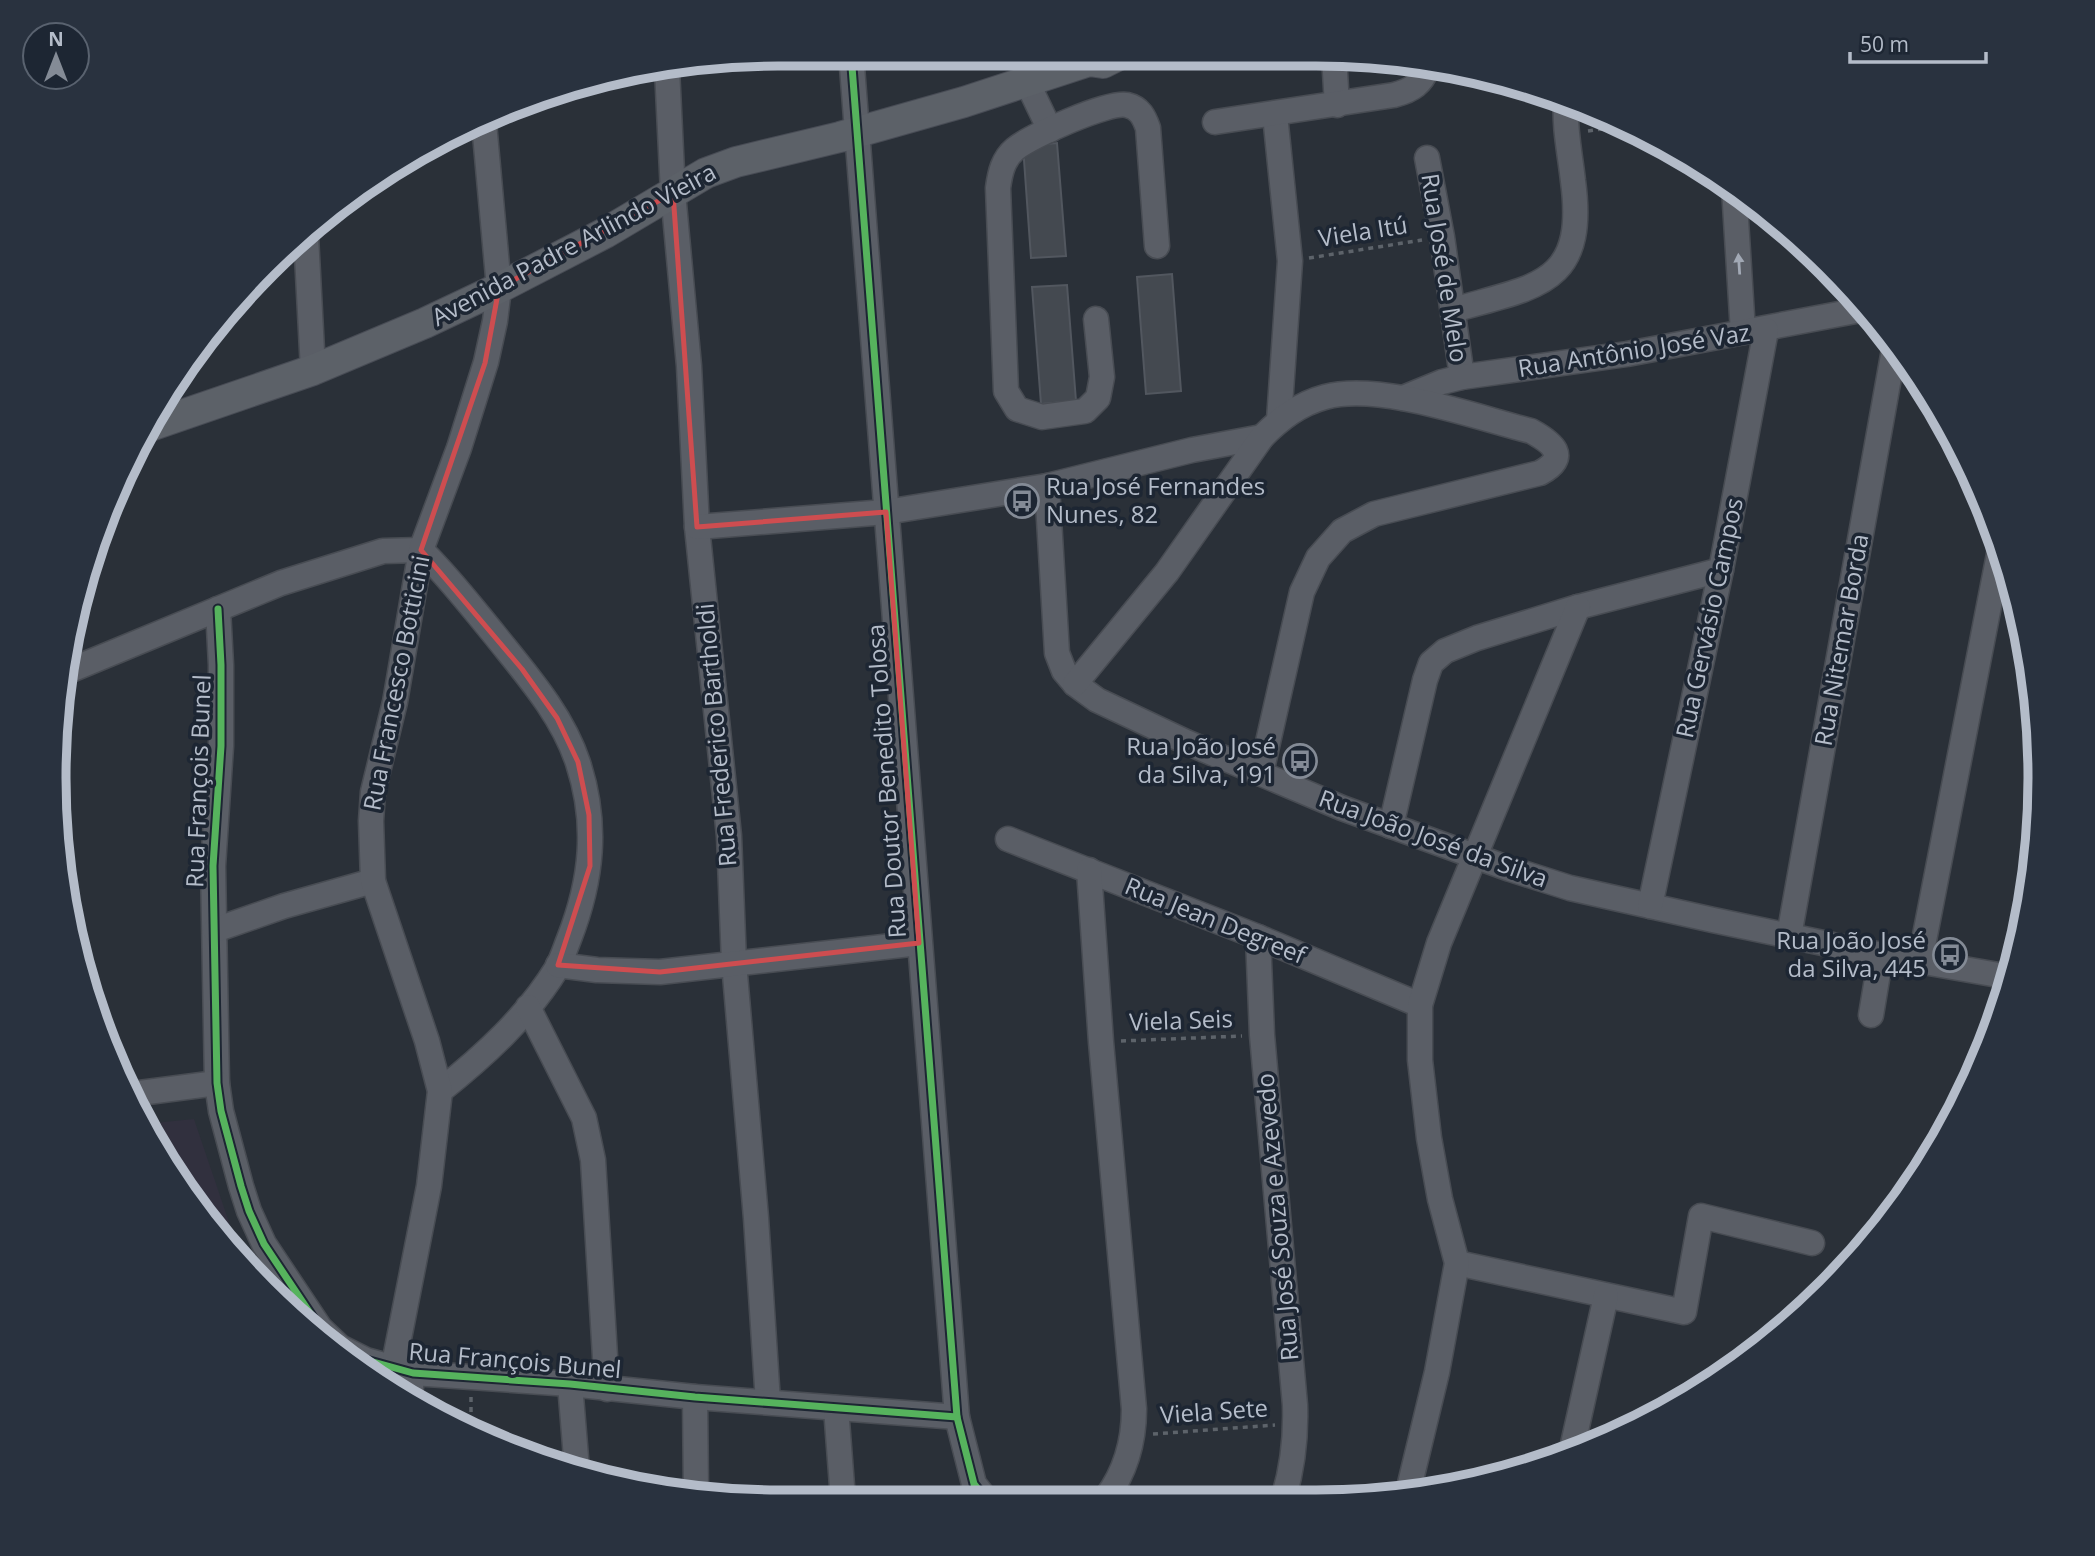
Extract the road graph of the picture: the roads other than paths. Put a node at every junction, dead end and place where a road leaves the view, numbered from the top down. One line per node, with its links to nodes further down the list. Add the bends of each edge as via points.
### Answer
1 (852, 66): 13 (street, Rua Doutor Benedito Tolosa)
2 (1070, 66): 6 (main road, Avenida Padre Arlindo Vieira)
3 (1335, 67): 7 (street)
4 (1425, 75): 7 (street, via 1410,91)
5 (667, 76): 15 (street, Rua Frederico Bartholdi)
6 (1027, 82): 12 (street); 13 (main road, Avenida Padre Arlindo Vieira)
7 (1337, 105): 9 (street)
8 (1566, 112): 20 (street, via 1574,190 1575,230 1570,253 1551,275 1529,288)
9 (1275, 115): 10 (street); 29 (street, via 1290,261)
10 (1215, 122)
11 (485, 130): 19 (street, Rua Francesco Botticini)
12 (1050, 130): 18 (street, via 1109,106 1128,105 1142,113 1148,128); 22 (street, via 1014,150 1001,168 998,188 1006,391 1017,409 1042,417 1085,411 1098,398 1102,377)
13 (856, 132): 15 (main road, Avenida Padre Arlindo Vieira, via 736,162); 31 (street, Rua Doutor Benedito Tolosa)
14 (1427, 158): 20 (street, Rua José de Melo)
15 (673, 193): 19 (main road, Avenida Padre Arlindo Vieira); 32 (street, Rua Frederico Bartholdi, via 689,366)
16 (1736, 204): 23 (street, Rua Gervásio Campos, one-way to 16)
17 (306, 245): 25 (street)
18 (1157, 246)
19 (499, 288): 25 (main road, Avenida Padre Arlindo Vieira); 33 (street, Rua Francesco Botticini, via 485,362)
20 (1453, 310): 26 (street, Rua José de Melo)
21 (1854, 311): 23 (street, Rua Antônio José Vaz)
22 (1096, 319)
23 (1754, 331): 26 (street, Rua Antônio José Vaz); 35 (street, Rua Gervásio Campos)
24 (1892, 360): 48 (street, Rua Nitemar Borda)
25 (313, 370): 28 (main road, Avenida Padre Arlindo Vieira)
26 (1462, 377): 27 (street, Rua Antônio José Vaz)
27 (1404, 398): 29 (street, via 1352,393 1326,397 1305,404); 40 (street, via 1531,431 1554,447 1553,466 1541,473 1374,514 1342,531 1318,558 1302,592)
28 (162, 421)
29 (1270, 429): 30 (street); 39 (street, via 1167,572)
30 (1047, 486): 31 (street); 39 (street, Rua João José da Silva, via 1057,653)
31 (886, 512): 32 (street); 50 (street, Rua Doutor Benedito Tolosa)
32 (697, 527): 53 (street, Rua Frederico Bartholdi, via 729,836)
33 (421, 550): 37 (street, via 360,557); 45 (street, Rua Francesco Botticini, via 395,702 373,792); 54 (street, via 447,574 522,669 557,718 578,762 589,815 590,866 580,909)
34 (1996, 568): 52 (street)
35 (1721, 569): 36 (street); 46 (street, Rua Gervásio Campos)
36 (1578, 607): 41 (street, via 1445,650 1431,663); 43 (street)
37 (218, 609): 38 (street); 47 (street, Rua François Bunel, via 221,746)
38 (75, 669)
39 (1075, 684): 40 (street, Rua João José da Silva, via 1097,700)
40 (1261, 773): 41 (street, Rua João José da Silva)
41 (1391, 825): 43 (street, Rua João José da Silva)
42 (1008, 839): 44 (street, Rua Jean Degreef)
43 (1475, 856): 46 (street, Rua João José da Silva, via 1570,888); 56 (street, via 1438,943)
44 (1089, 870): 49 (street, Rua Jean Degreef); 81 (street, via 1134,1435)
45 (373, 881): 47 (street); 60 (street, Rua Francesco Botticini)
46 (1650, 906): 48 (street, Rua João José da Silva)
47 (215, 930): 59 (street, Rua François Bunel)
48 (1788, 936): 51 (street, Rua João José da Silva)
49 (1258, 937): 56 (street, Rua Jean Degreef); 82 (street, Rua José Souza e Azevedo, via 1262,1035 1296,1423)
50 (919, 943): 53 (street); 74 (street, Rua Doutor Benedito Tolosa)
51 (1881, 955): 52 (street, Rua João José da Silva); 58 (street)
52 (1920, 961): 55 (street, Rua João José da Silva)
53 (734, 963): 54 (street, via 660,971); 72 (street, Rua Frederico Bartholdi)
54 (558, 965): 57 (street)
55 (2000, 975)
56 (1420, 1005): 63 (street, via 1420,1060 1429,1138)
57 (528, 1007): 60 (street, via 479,1059); 70 (street, via 584,1118 593,1160)
58 (1871, 1015)
59 (217, 1083): 61 (street); 65 (street, Rua François Bunel, via 248,1211 278,1268)
60 (440, 1091): 67 (street, Rua Francesco Botticini)
61 (140, 1093)
62 (1812, 1243): 64 (street, via 1701,1216 1684,1312)
63 (1457, 1264): 64 (street); 77 (street)
64 (1606, 1296): 75 (street)
65 (310, 1314)
66 (372, 1362): 67 (street, Rua François Bunel)
67 (403, 1371): 68 (street, Rua Francesco Botticini); 69 (street, Rua François Bunel)
68 (406, 1384)
69 (570, 1384): 70 (street, Rua François Bunel); 76 (street)
70 (607, 1389): 71 (street, Rua François Bunel)
71 (695, 1397): 72 (street, Rua François Bunel); 78 (street)
72 (768, 1402): 73 (street, Rua François Bunel)
73 (836, 1408): 74 (street, Rua François Bunel); 79 (street)
74 (957, 1417): 80 (street, Rua Doutor Benedito Tolosa)
75 (1574, 1441)
76 (576, 1460)
77 (1411, 1483)
78 (696, 1484)
79 (842, 1490)
80 (979, 1490)
81 (1112, 1490)
82 (1286, 1490)

